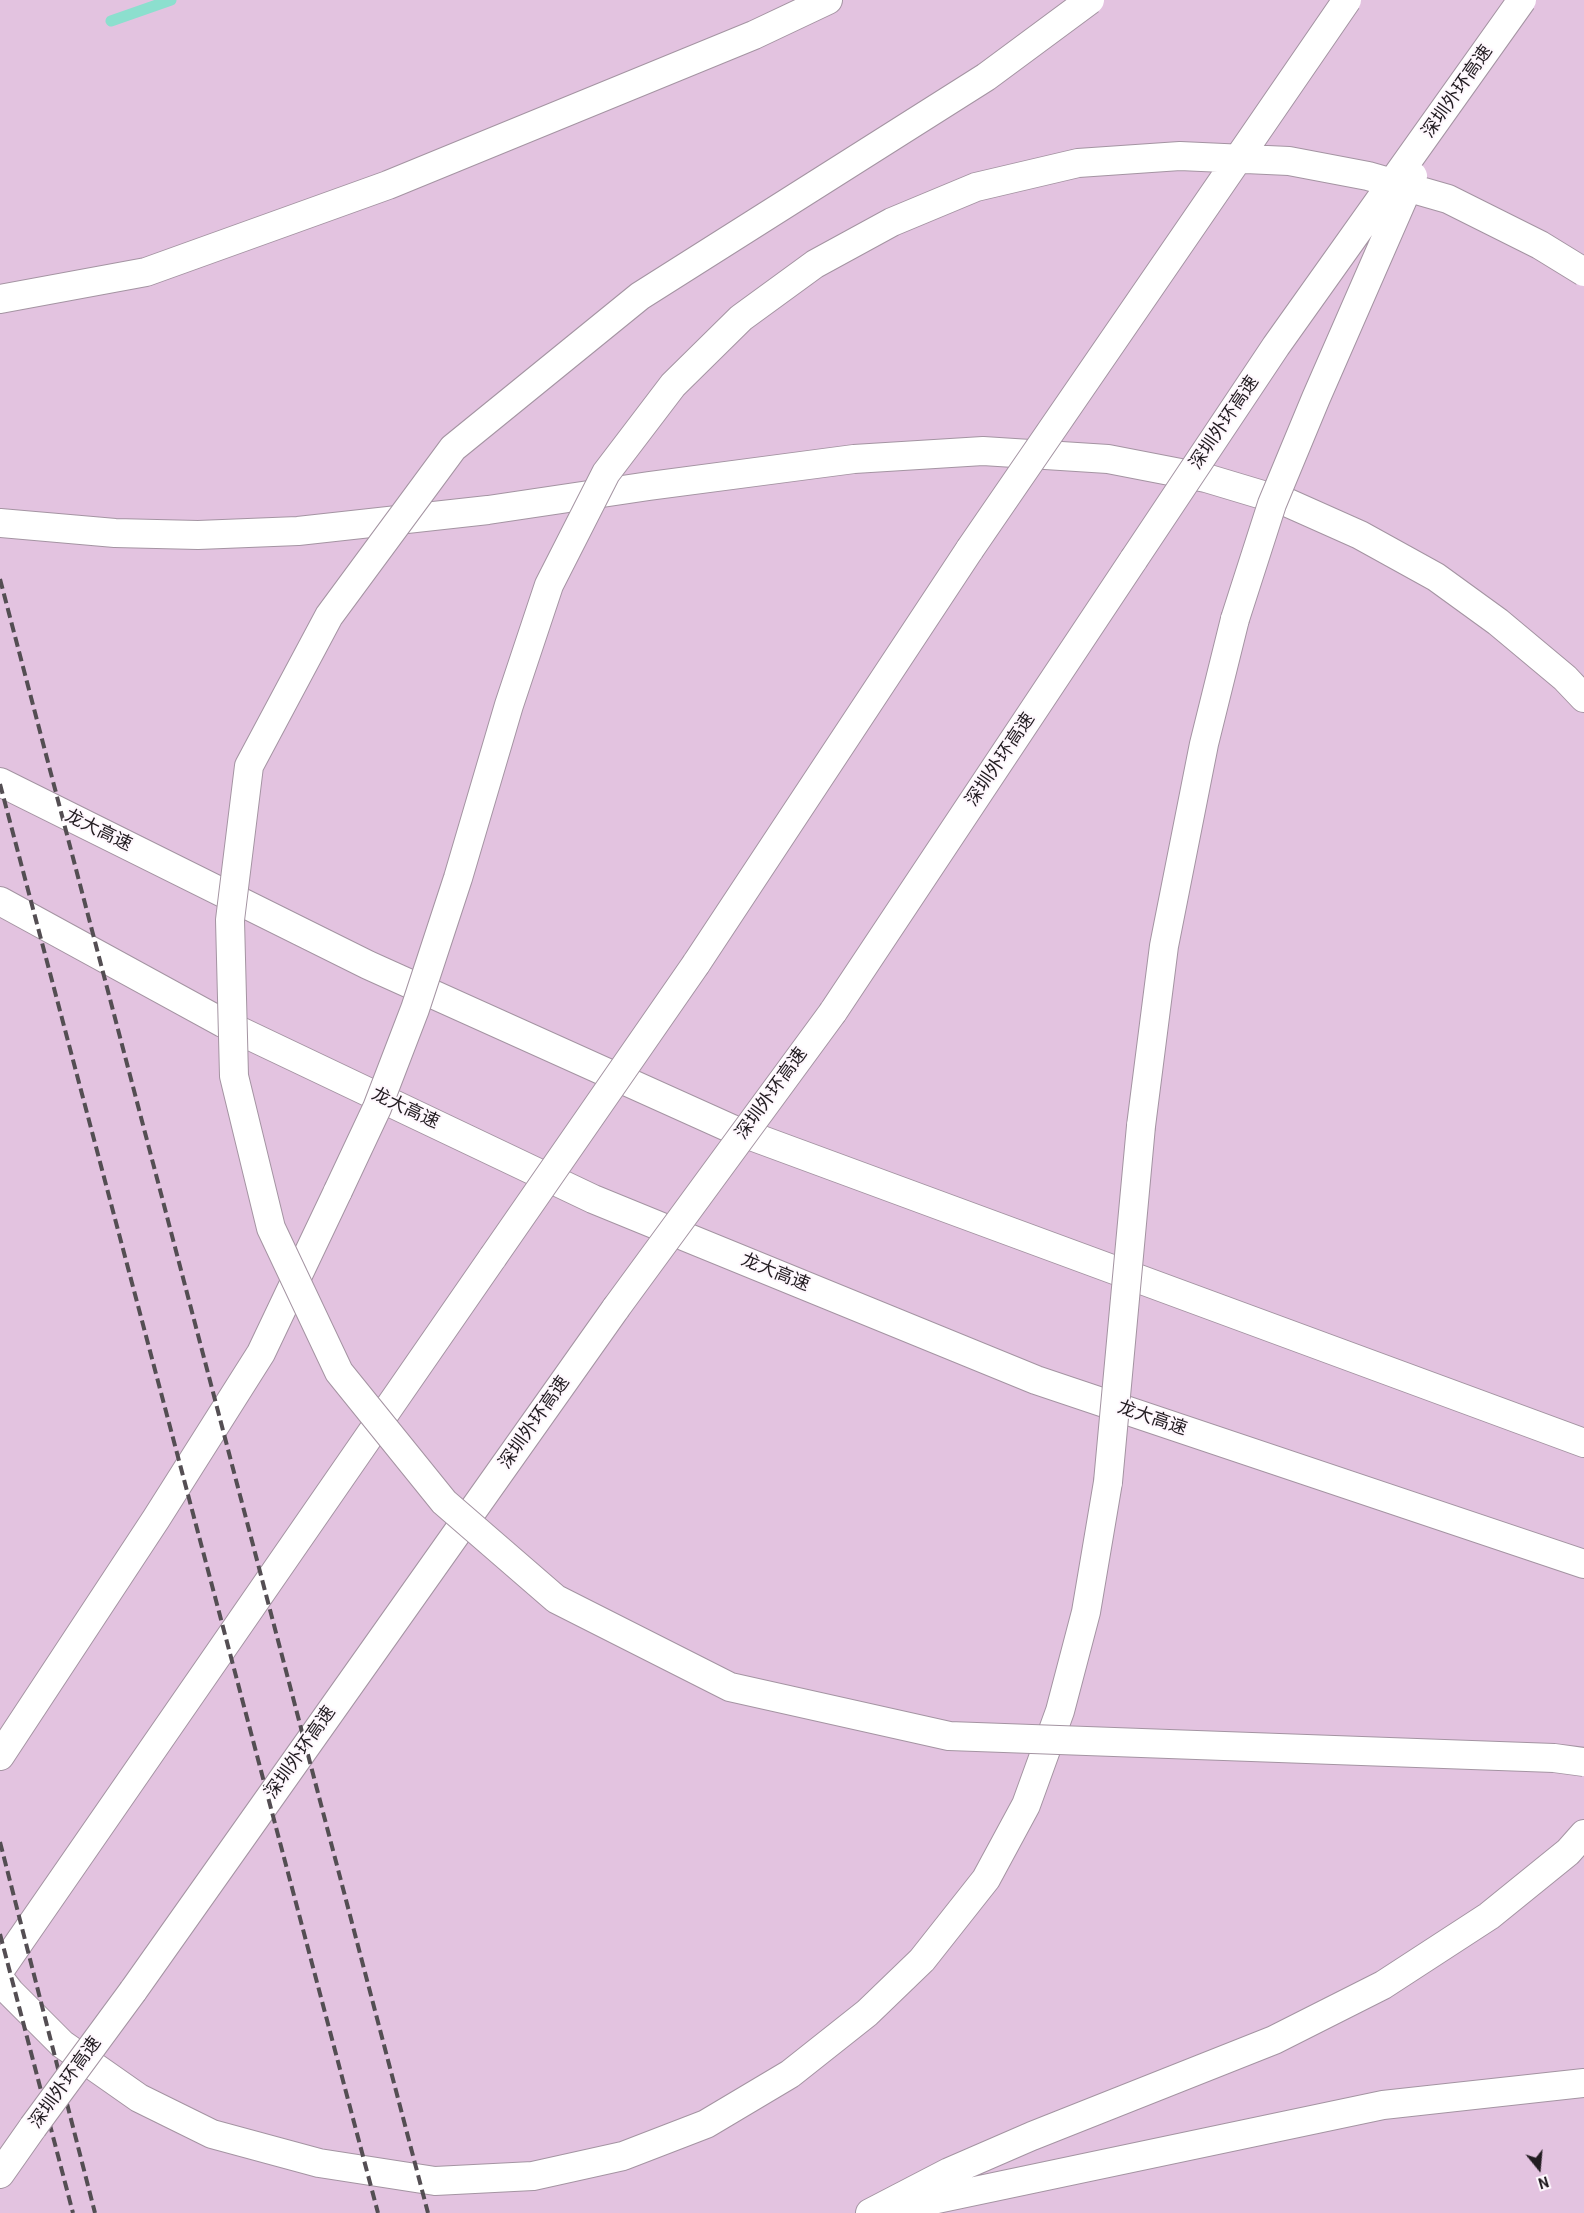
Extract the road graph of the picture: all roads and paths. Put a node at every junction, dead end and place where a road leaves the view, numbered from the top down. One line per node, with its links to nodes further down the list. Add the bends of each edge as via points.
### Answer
1 (828, 0): 7 (highway, via 754,35 388,185 146,272)
2 (1090, 0): 15 (highway, bridge, via 986,77 640,296 453,448 329,616 249,766 230,920 234,1076 271,1228 339,1372 444,1502 556,1598 730,1687 949,1736 1554,1758)
3 (1346, 0): 17 (highway, bridge, via 970,549 696,964)
4 (1522, 0): 5 (highway, 深圳外环高速, bridge)
5 (1442, 114): 18 (highway, bridge, via 1390,224 1272,504 1235,619 1204,744 1164,946 1141,1126 1108,1482 1086,1612 1060,1711 1026,1805 986,1879 922,1960 867,2013 790,2074 706,2124 623,2156 533,2176 435,2181 318,2163 212,2134 139,2098 62,2044); 20 (highway, 深圳外环高速, bridge, via 1276,346 833,1012 616,1308)
6 (1584, 272): 14 (highway, bridge, via 1540,245 1448,200 1377,179 1289,161 1180,156 1078,164 976,186 892,222 815,264 741,318 673,385 606,473 549,584 415,1009 338,1192 261,1353)
7 (0, 299)
8 (0, 523): 9 (highway, via 115,533 198,535 298,531 488,510 854,459 983,451 1108,459 1233,486 1286,502 1360,535 1436,578 1498,622)
9 (1584, 698)
10 (0, 782): 12 (highway, 龙大高速, via 368,965 732,1129)
11 (0, 901): 13 (highway, 龙大高速, via 223,1023 592,1199 1036,1380)
12 (1584, 1443)
13 (1584, 1564)
14 (0, 1756)
15 (1584, 1762)
16 (1584, 1834): 21 (highway, via 1568,1852 1489,1916 1383,1985 1274,2040 1032,2136 949,2172)
17 (0, 1970)
18 (0, 1979)
19 (1584, 2083): 21 (highway, via 1383,2104)
20 (0, 2174)
21 (871, 2213)

